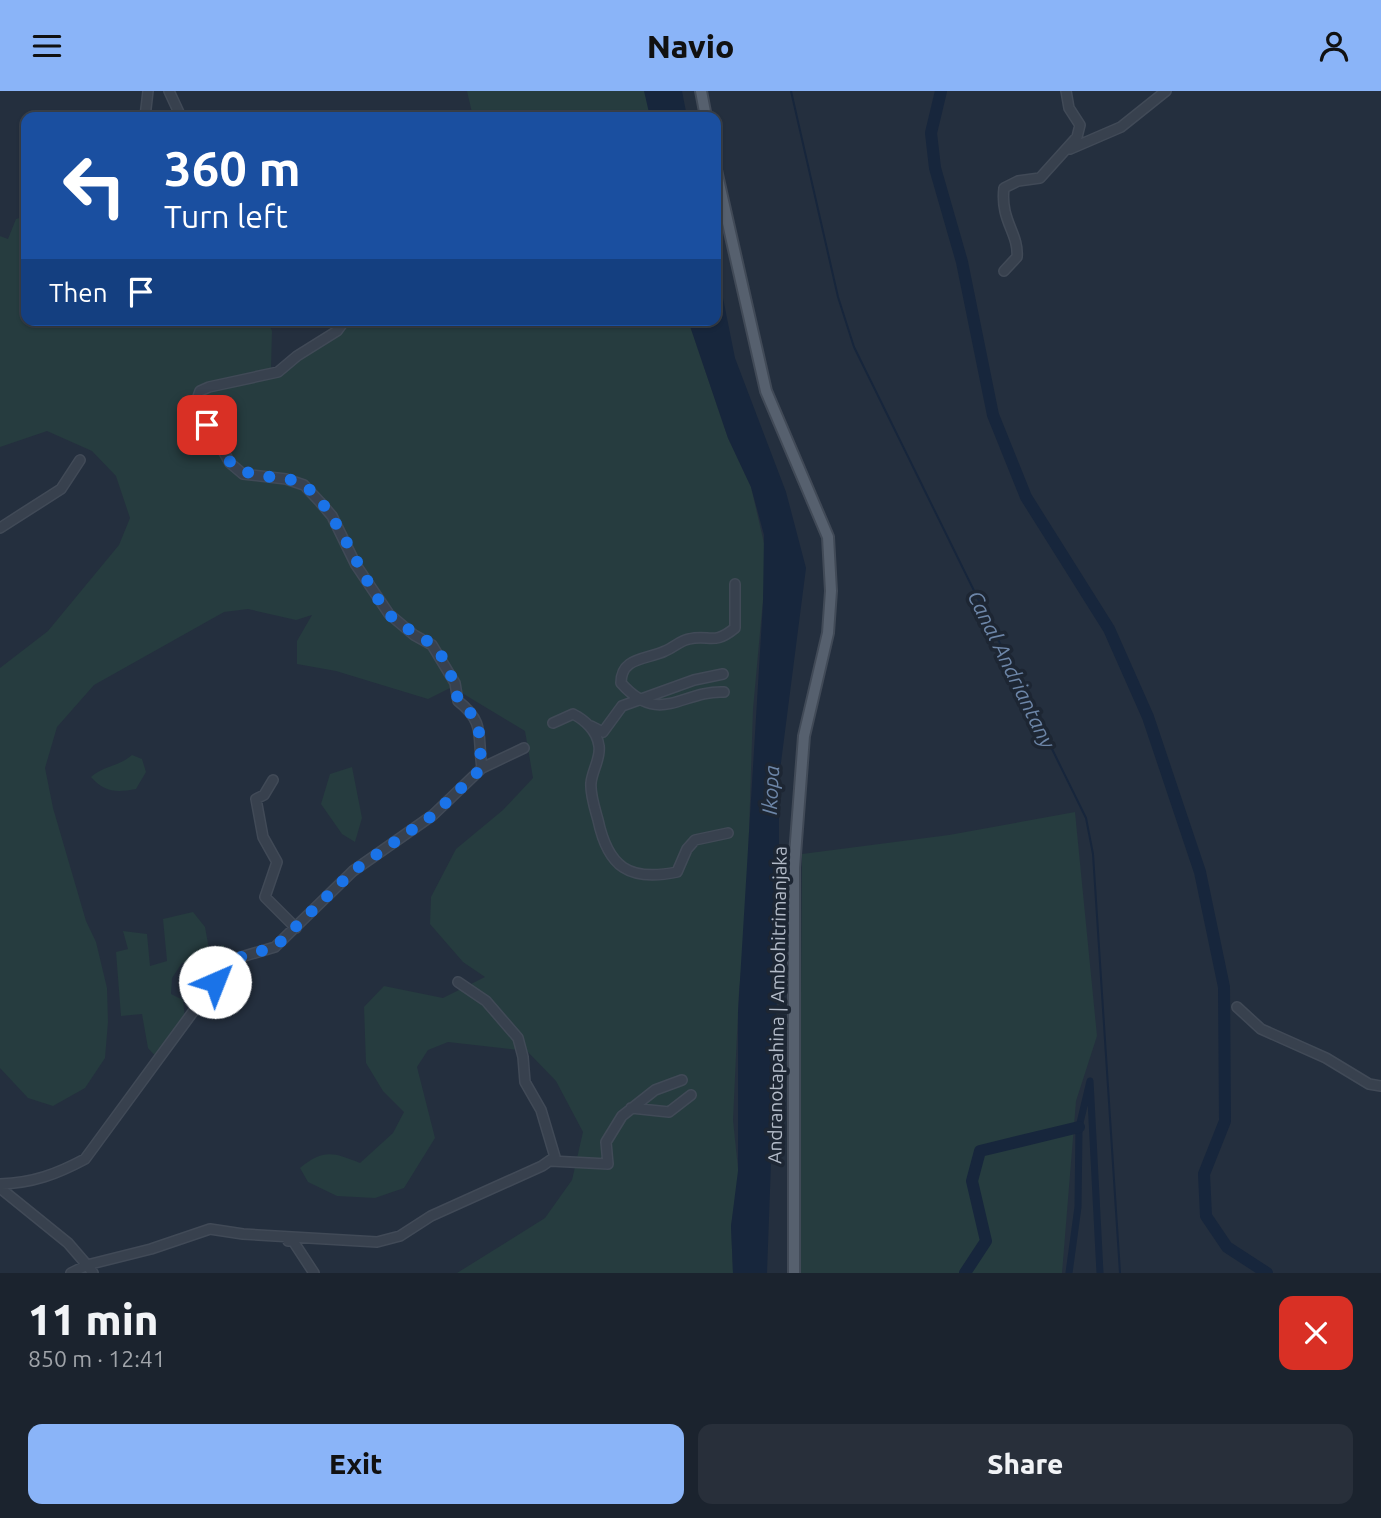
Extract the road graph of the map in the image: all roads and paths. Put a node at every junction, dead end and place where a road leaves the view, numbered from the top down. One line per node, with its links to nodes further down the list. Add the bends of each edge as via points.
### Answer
1 (148, 91): 6 (street)
2 (169, 91): 7 (street)
3 (701, 91): 8 (main road)
4 (1066, 91): 9 (street, via 1069,108 1080,125 1077,138)
5 (1166, 91): 9 (street, via 1121,127)
6 (146, 112)
7 (179, 112)
8 (705, 112)
9 (1059, 155): 11 (street, via 1040,178 1004,188 1002,207 1018,248 1017,257)
10 (721, 192): 38 (main road, Andranotapahina | Ambohitrimanjaka, via 766,391 828,537 828,633 804,736 794,868)
11 (1004, 271)
12 (341, 326): 22 (street, via 278,372 209,387 200,391 196,402 230,463 243,474 304,485 332,516 356,565 389,614 432,645 455,683 458,701 479,723)
13 (80, 460): 14 (street, via 61,489)
14 (0, 528)
15 (735, 584): 18 (street, via 735,628 725,636 687,639 629,663 621,673 621,683)
16 (723, 674): 18 (street)
17 (724, 692): 18 (street, via 665,706)
18 (640, 699): 20 (street, via 622,706 603,733)
19 (553, 723): 20 (street, via 573,714)
20 (589, 725): 24 (street, via 599,746 591,783 603,845 611,859 647,877 677,872 695,840)
21 (524, 748): 22 (street)
22 (482, 768): 25 (street, via 433,815 353,871)
23 (273, 780): 25 (street, via 256,799 263,837 277,862 265,897)
24 (728, 833)
25 (296, 928): 33 (street, via 275,947 231,960 85,1159 53,1176)
26 (457, 982): 32 (street, via 486,1001 518,1038 524,1082 551,1139 555,1157)
27 (1237, 1007): 29 (street, via 1261,1029)
28 (682, 1080): 31 (street, via 655,1090)
29 (1381, 1086)
30 (691, 1095): 31 (street, via 669,1112)
31 (631, 1108): 32 (street, via 606,1142 608,1164)
32 (551, 1161): 34 (street, via 377,1243 210,1229)
33 (0, 1186): 35 (street, via 68,1243)
34 (185, 1236): 35 (street); 37 (street, via 219,1232 293,1241)
35 (90, 1269): 36 (street)
36 (71, 1273)
37 (314, 1273)
38 (794, 1273)

